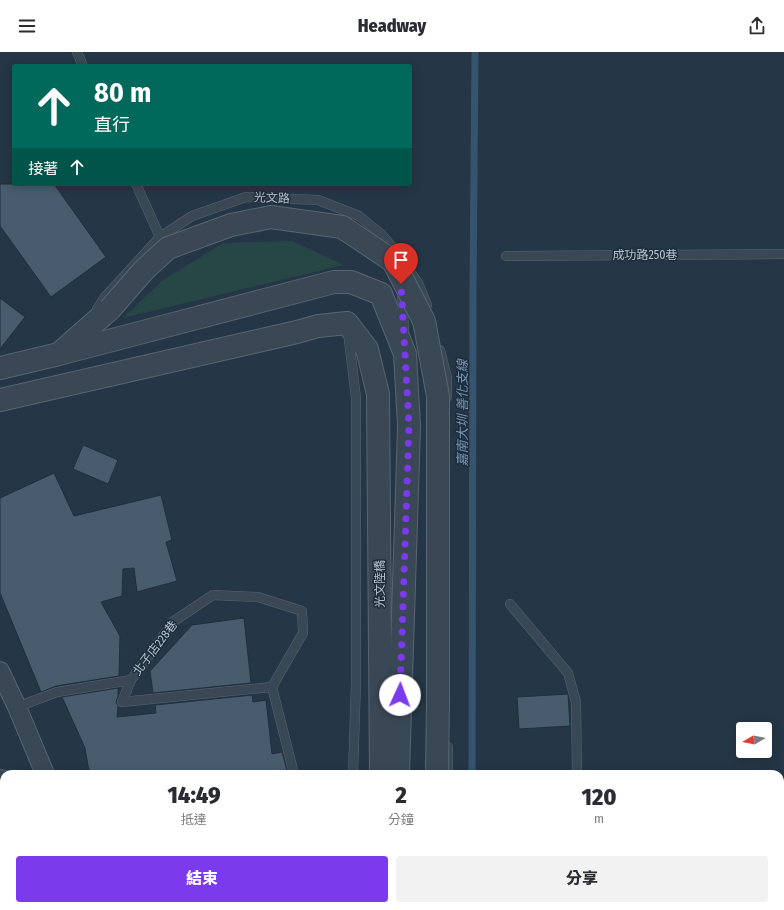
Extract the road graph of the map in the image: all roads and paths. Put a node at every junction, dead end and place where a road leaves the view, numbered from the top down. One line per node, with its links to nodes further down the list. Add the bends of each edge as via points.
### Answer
1 (77, 52): 2 (lane)
2 (82, 64)
3 (137, 186): 4 (lane)
4 (160, 237): 6 (lane, 光文路, via 192,216 246,197 318,200 359,216 381,234); 9 (lane, 光文路, via 105,297)
5 (784, 254): 7 (lane, 成功路250巷)
6 (400, 256): 11 (lane); 14 (lane, 光文路, via 418,283 430,312 447,378)
7 (506, 256)
8 (347, 323): 13 (street, via 318,326); 23 (lane, via 356,398 356,682); 24 (street, 光文陸橋, via 367,349 378,394)
9 (82, 333): 10 (street); 26 (street, bridge, via 110,309 144,270 168,248 231,225 271,217 342,227 393,261 424,321 438,396)
10 (59, 354): 11 (street, 光文陸橋, via 334,282 351,282 381,294); 12 (street, 光文陸橋)
11 (405, 354): 25 (street, 光文陸橋, via 409,426)
12 (0, 368)
13 (0, 400)
14 (447, 402)
15 (510, 604): 28 (lane, via 568,673 576,702)
16 (0, 671): 19 (street)
17 (130, 680): 18 (lane, 北子店228巷, via 122,702); 18 (lane, 北子店228巷, via 174,620 213,594 258,598 302,611 303,633); 19 (lane, 北子店228巷, via 57,692)
18 (272, 686): 22 (lane)
19 (17, 707): 21 (street)
20 (448, 734): 27 (lane)
21 (43, 770)
22 (293, 770)
23 (353, 770)
24 (381, 770)
25 (398, 770)
26 (437, 770)
27 (448, 770)
28 (577, 770)

